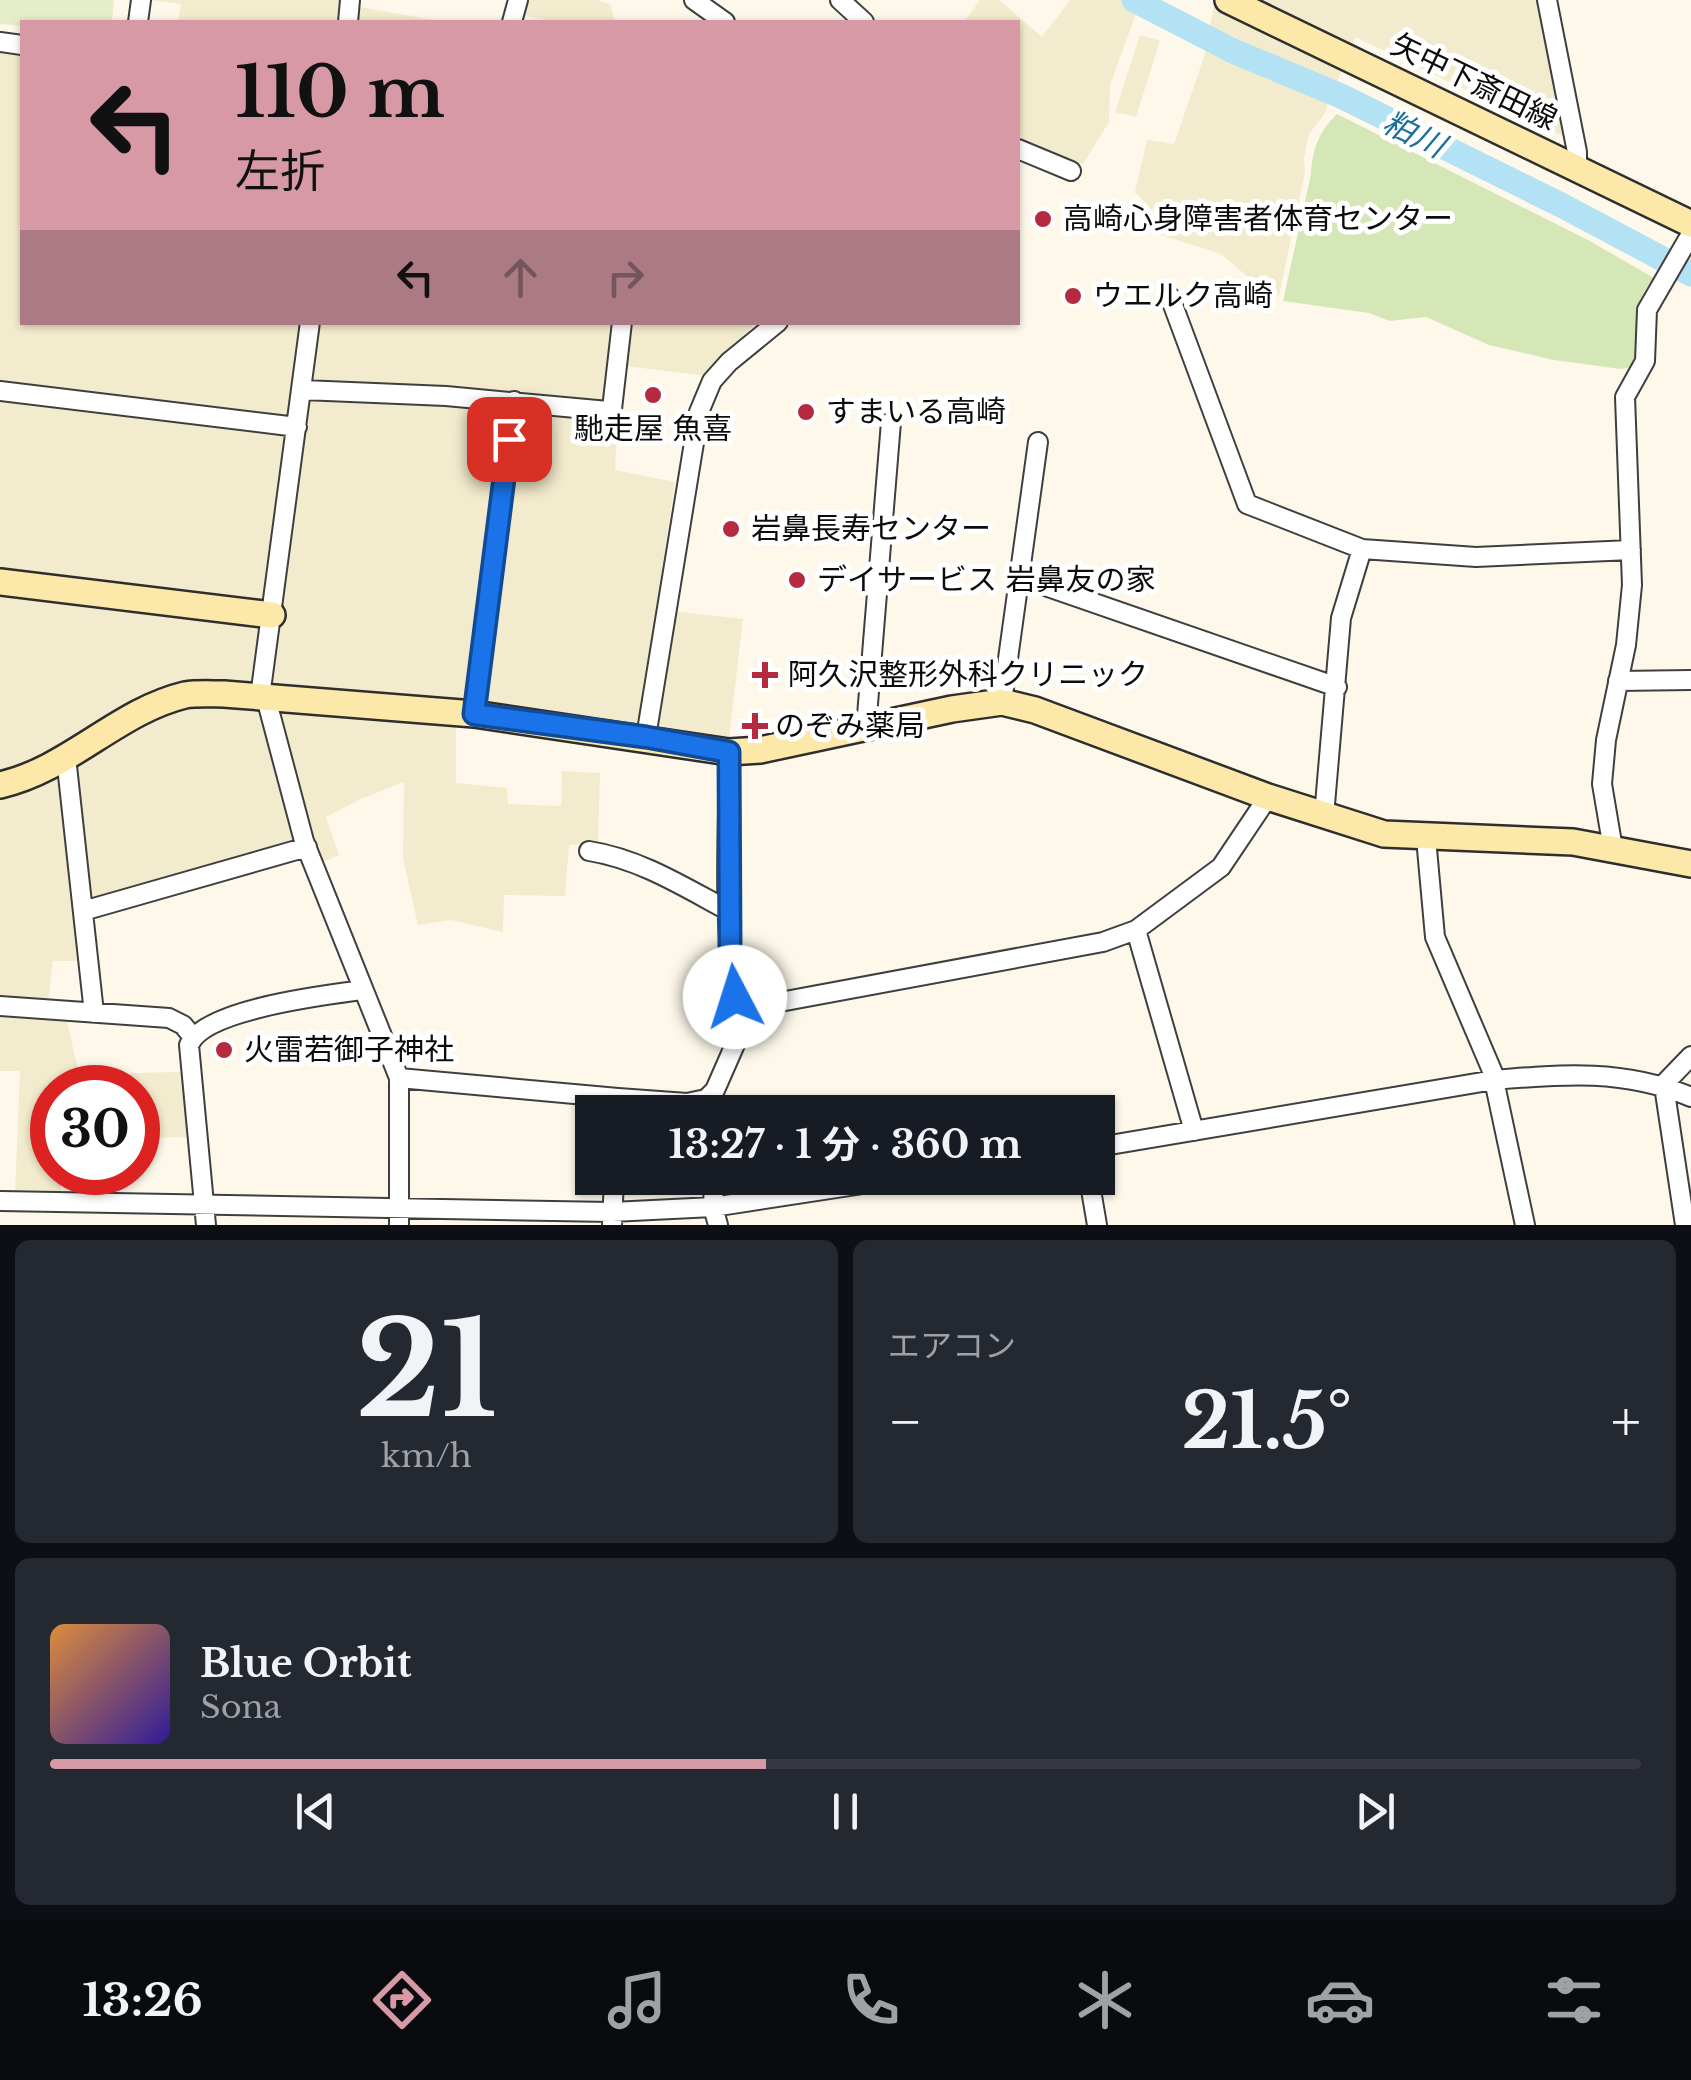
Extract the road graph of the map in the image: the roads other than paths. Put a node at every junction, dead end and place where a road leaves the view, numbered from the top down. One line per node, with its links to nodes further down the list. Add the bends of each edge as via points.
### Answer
1 (840, 0): 6 (street)
2 (1228, 0): 8 (street, 矢中下斎田線)
3 (1547, 0): 8 (street)
4 (697, 10): 5 (street)
5 (720, 20)
6 (862, 20)
7 (1020, 151): 9 (street)
8 (1577, 168): 10 (street, 矢中下斎田線)
9 (1071, 171)
10 (1691, 224)
11 (1691, 234): 23 (street, via 1647,310 1645,361 1625,397)
12 (1170, 297): 22 (street, via 1247,504)
13 (310, 325): 16 (street)
14 (622, 325): 18 (street, via 612,409)
15 (774, 325): 34 (street, via 712,381 699,412)
16 (302, 390): 18 (street); 20 (street)
17 (0, 391): 20 (street)
18 (514, 401): 32 (street)
19 (892, 422): 33 (street)
20 (297, 427): 26 (street)
21 (1038, 442): 24 (street)
22 (1362, 549): 23 (street, via 1476,557); 29 (street, via 1341,618)
23 (1632, 550): 28 (street)
24 (1019, 577): 29 (street); 31 (street)
25 (0, 582): 26 (street)
26 (272, 616): 30 (street)
27 (1691, 680): 28 (street)
28 (1618, 681): 42 (street, via 1602,784)
29 (1336, 687): 39 (street)
30 (263, 698): 32 (street); 36 (street, via 187,694); 41 (street)
31 (1002, 702): 33 (street); 38 (street)
32 (474, 714): 34 (street)
33 (866, 728): 35 (street)
34 (646, 737): 35 (street)
35 (729, 752): 46 (street)
36 (66, 757): 37 (street); 45 (street)
37 (0, 785)
38 (1268, 797): 39 (street); 47 (street, via 1221,867)
39 (1324, 816): 40 (street)
40 (1426, 838): 42 (street, via 1534,838); 55 (street, via 1436,937)
41 (307, 847): 45 (street); 48 (street)
42 (1613, 848): 44 (street)
43 (589, 851): 46 (street, via 648,868)
44 (1691, 864)
45 (82, 911): 50 (street)
46 (730, 911): 51 (street, via 735,997)
47 (1136, 930): 51 (street, via 1103,942 780,1002); 62 (street)
48 (363, 990): 52 (street, via 281,1003); 54 (street)
49 (0, 1006): 50 (street)
50 (94, 1014): 52 (street, via 169,1018)
51 (744, 1024): 57 (street)
52 (192, 1036): 68 (street)
53 (1691, 1056): 56 (street)
54 (399, 1078): 61 (street); 69 (street)
55 (1494, 1080): 56 (street, via 1585,1073); 62 (street); 74 (street)
56 (1663, 1086): 60 (street); 64 (street)
57 (715, 1090): 58 (street); 59 (street)
58 (710, 1095)
59 (715, 1095)
60 (1691, 1097)
61 (575, 1100)
62 (1194, 1131): 63 (street)
63 (1115, 1144)
64 (1684, 1180): 75 (street)
65 (818, 1195): 70 (street)
66 (1093, 1195): 73 (street)
67 (0, 1201): 68 (street)
68 (204, 1204): 69 (street); 72 (street)
69 (399, 1216): 71 (street)
70 (715, 1216): 71 (street)
71 (612, 1218)
72 (206, 1225)
73 (1097, 1225)
74 (1525, 1225)
75 (1685, 1225)

